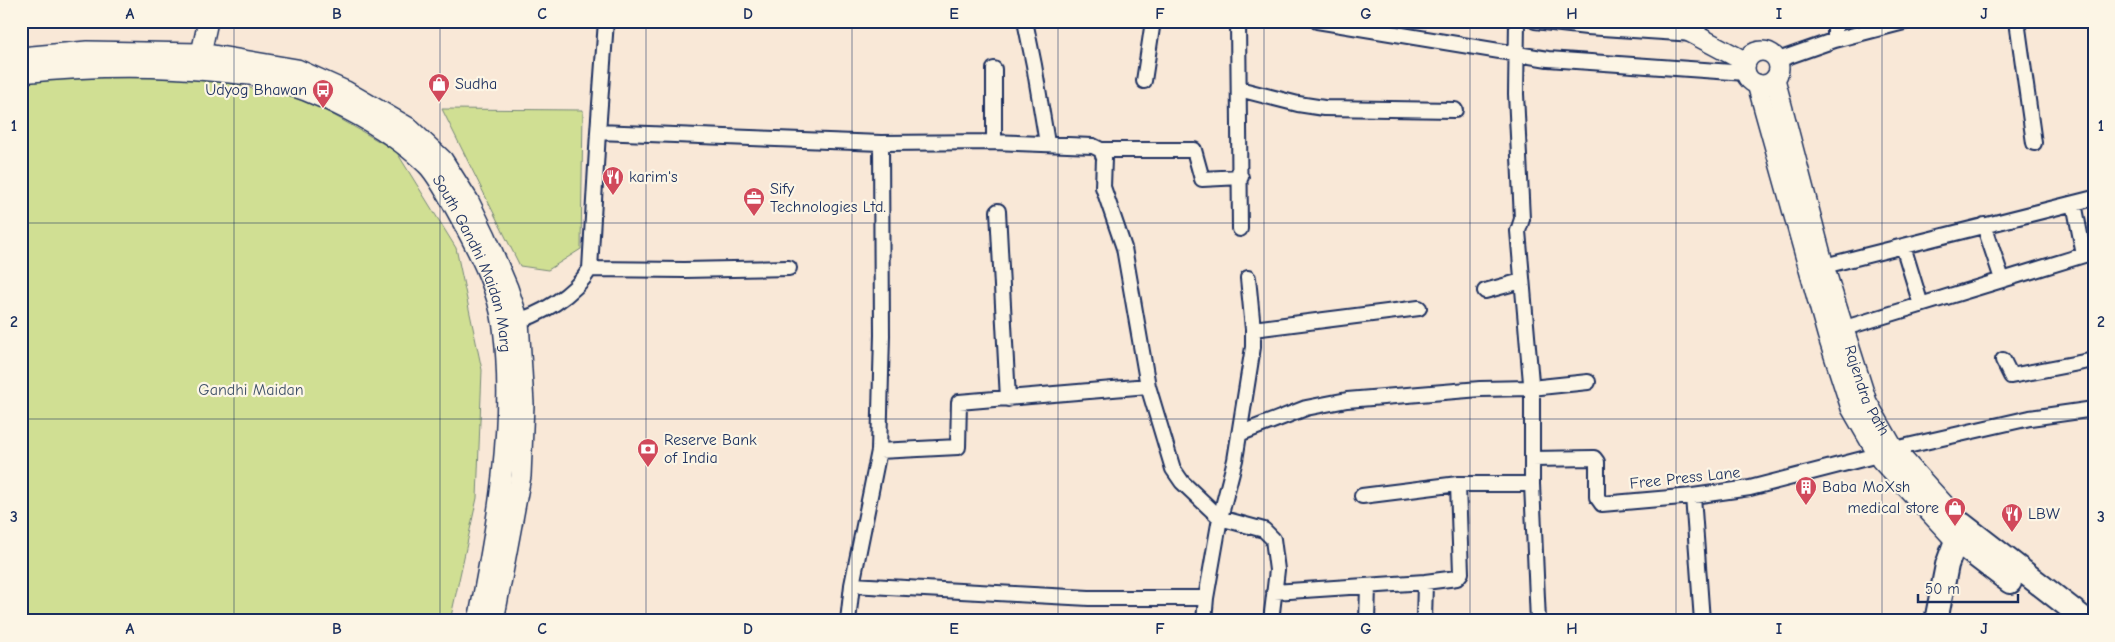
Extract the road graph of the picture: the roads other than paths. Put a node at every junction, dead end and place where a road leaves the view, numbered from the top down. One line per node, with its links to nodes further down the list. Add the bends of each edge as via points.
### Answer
1 (208, 21): 19 (main road)
2 (606, 21): 27 (street)
3 (1025, 21): 30 (street)
4 (1153, 21): 24 (street)
5 (1238, 21): 25 (street)
6 (1317, 21): 16 (street)
7 (1517, 21): 16 (street)
8 (1536, 21): 13 (street)
9 (1669, 21): 14 (main road)
10 (1835, 21): 15 (street)
11 (1908, 21): 15 (street)
12 (2017, 21): 31 (street)
13 (1604, 25): 14 (street)
14 (1697, 26): 20 (main road)
15 (1835, 40): 18 (street)
16 (1515, 53): 20 (street, via 1558,60); 46 (street)
17 (21, 57): 19 (main road, via 87,51)
18 (1778, 60): 20 (main road, via 1768,51); 23 (main road, Rajendra Path, via 1779,73)
19 (199, 61): 22 (main road); 50 (main road, South Gandhi Maidan Marg, via 326,99 384,131 427,165 476,247)
20 (1751, 68): 23 (main road, via 1770,84); 52 (main road, Rajendra Path)
21 (994, 69): 28 (street)
22 (21, 74)
23 (1775, 79): 41 (main road, Rajendra Path)
24 (1144, 82)
25 (1239, 89): 26 (street, via 1324,108); 33 (street)
26 (1455, 110)
27 (598, 132): 29 (street); 43 (street)
28 (994, 142): 29 (street); 30 (street)
29 (881, 143): 61 (street)
30 (1047, 143): 32 (street, via 1093,146)
31 (2034, 143)
32 (1101, 150): 33 (street, via 1194,150 1202,179); 56 (street, via 1104,158 1103,187 1124,248)
33 (1241, 177): 38 (street)
34 (2094, 198): 35 (street)
35 (2074, 202): 37 (street); 40 (street)
36 (998, 212): 58 (street)
37 (1984, 225): 39 (street); 45 (street)
38 (1240, 229)
39 (1903, 246): 41 (street); 48 (street)
40 (2089, 254): 45 (street)
41 (1824, 266): 52 (main road, Rajendra Path)
42 (789, 268): 43 (street)
43 (590, 269): 50 (street, via 569,293 535,314)
44 (1248, 278): 51 (street)
45 (2002, 280): 48 (street)
46 (1522, 282): 47 (street); 57 (street)
47 (1485, 291)
48 (1921, 305): 52 (street)
49 (1419, 308): 51 (street)
50 (511, 323): 75 (main road, South Gandhi Maidan Marg, via 501,487); 76 (main road, via 524,404 521,476)
51 (1253, 329): 60 (street)
52 (1835, 331): 62 (main road, Rajendra Path)
53 (2003, 360): 54 (street, via 2011,376)
54 (2094, 360)
55 (1588, 382): 57 (street)
56 (1148, 386): 58 (street); 68 (street, via 1173,468 1182,482)
57 (1531, 388): 60 (street, via 1347,400 1306,408); 63 (street)
58 (1008, 399): 61 (street, via 959,402 958,447)
59 (2094, 409): 62 (street, Free Press Lane, via 2030,418)
60 (1239, 434): 68 (street)
61 (879, 451): 71 (street)
62 (1886, 452): 67 (street, Free Press Lane, via 1750,488); 69 (main road, Rajendra Path)
63 (1532, 459): 65 (street); 67 (street, Free Press Lane, via 1594,458 1597,462 1597,497 1602,504)
64 (1458, 484): 65 (street); 66 (street); 70 (street, via 1461,574 1454,580)
65 (1532, 484): 82 (street)
66 (1362, 496)
67 (1693, 496): 83 (street)
68 (1220, 518): 73 (street, via 1264,530 1273,539 1277,570); 74 (street)
69 (1964, 537): 84 (highway, via 1947,565); 85 (highway); 86 (highway, Rajendra Path); 87 (highway, Rajendra Path)
70 (1425, 582): 72 (street); 81 (street)
71 (852, 585): 74 (street, via 1089,598); 77 (street)
72 (1368, 586): 73 (street); 80 (street)
73 (1274, 592): 79 (street)
74 (1206, 598): 78 (street)
75 (478, 621)
76 (494, 621)
77 (848, 621)
78 (1204, 621)
79 (1271, 621)
80 (1367, 621)
81 (1424, 621)
82 (1538, 621)
83 (1702, 621)
84 (1936, 621)
85 (1948, 621)
86 (2063, 621)
87 (2087, 621)

